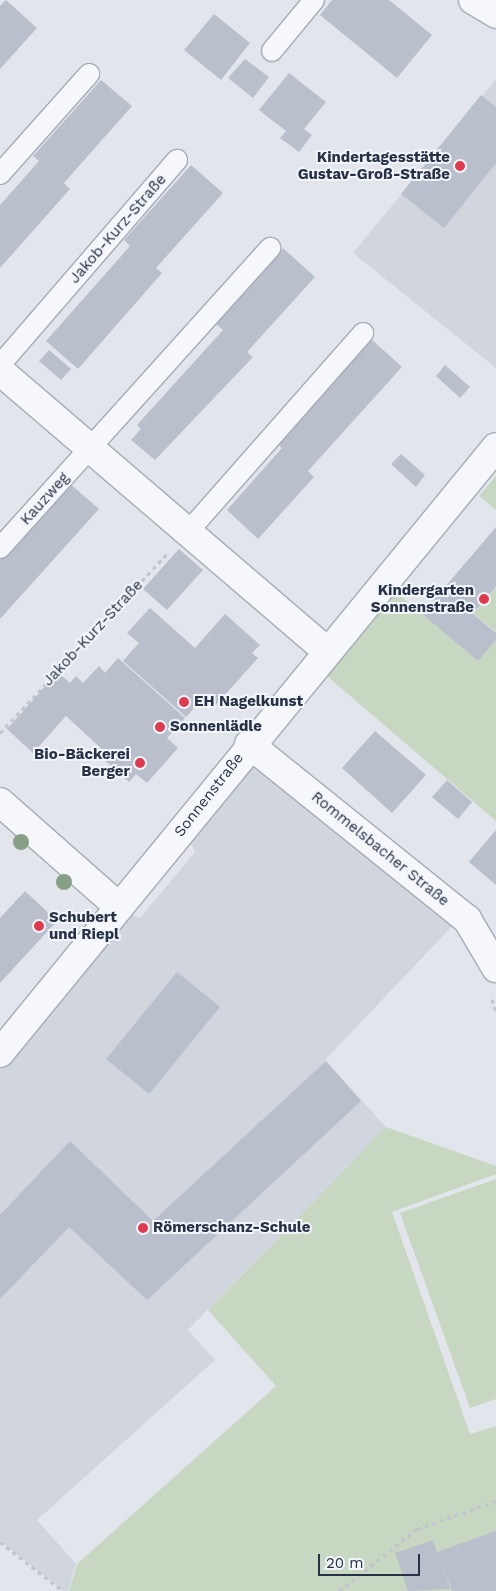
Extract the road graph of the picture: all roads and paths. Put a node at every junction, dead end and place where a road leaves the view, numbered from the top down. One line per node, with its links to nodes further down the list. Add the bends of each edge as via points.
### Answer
1 (314, 0): 4 (lane)
2 (473, 0): 3 (street)
3 (496, 14)
4 (272, 51)
5 (89, 74): 7 (lane)
6 (177, 160): 10 (lane, Jakob-Kurz-Straße)
7 (0, 174)
8 (270, 248): 13 (lane)
9 (362, 333): 14 (lane)
10 (0, 365)
11 (0, 371): 13 (street)
12 (496, 447): 16 (street, Sonnenstraße)
13 (89, 450): 14 (street); 15 (lane, Kauzweg)
14 (186, 534): 16 (street); 17 (path, Jakob-Kurz-Straße)
15 (0, 548)
16 (326, 650): 18 (street, Sonnenstraße)
17 (0, 733)
18 (249, 744): 20 (street, Sonnenstraße); 21 (street, Rommelsbacher Straße, via 467,919)
19 (2, 809): 20 (street)
20 (119, 907): 22 (street, Sonnenstraße)
21 (496, 968)
22 (0, 1053)
23 (496, 1501): 26 (path, via 417,1529)
24 (0, 1542): 25 (path)
25 (63, 1591)
26 (339, 1591)

